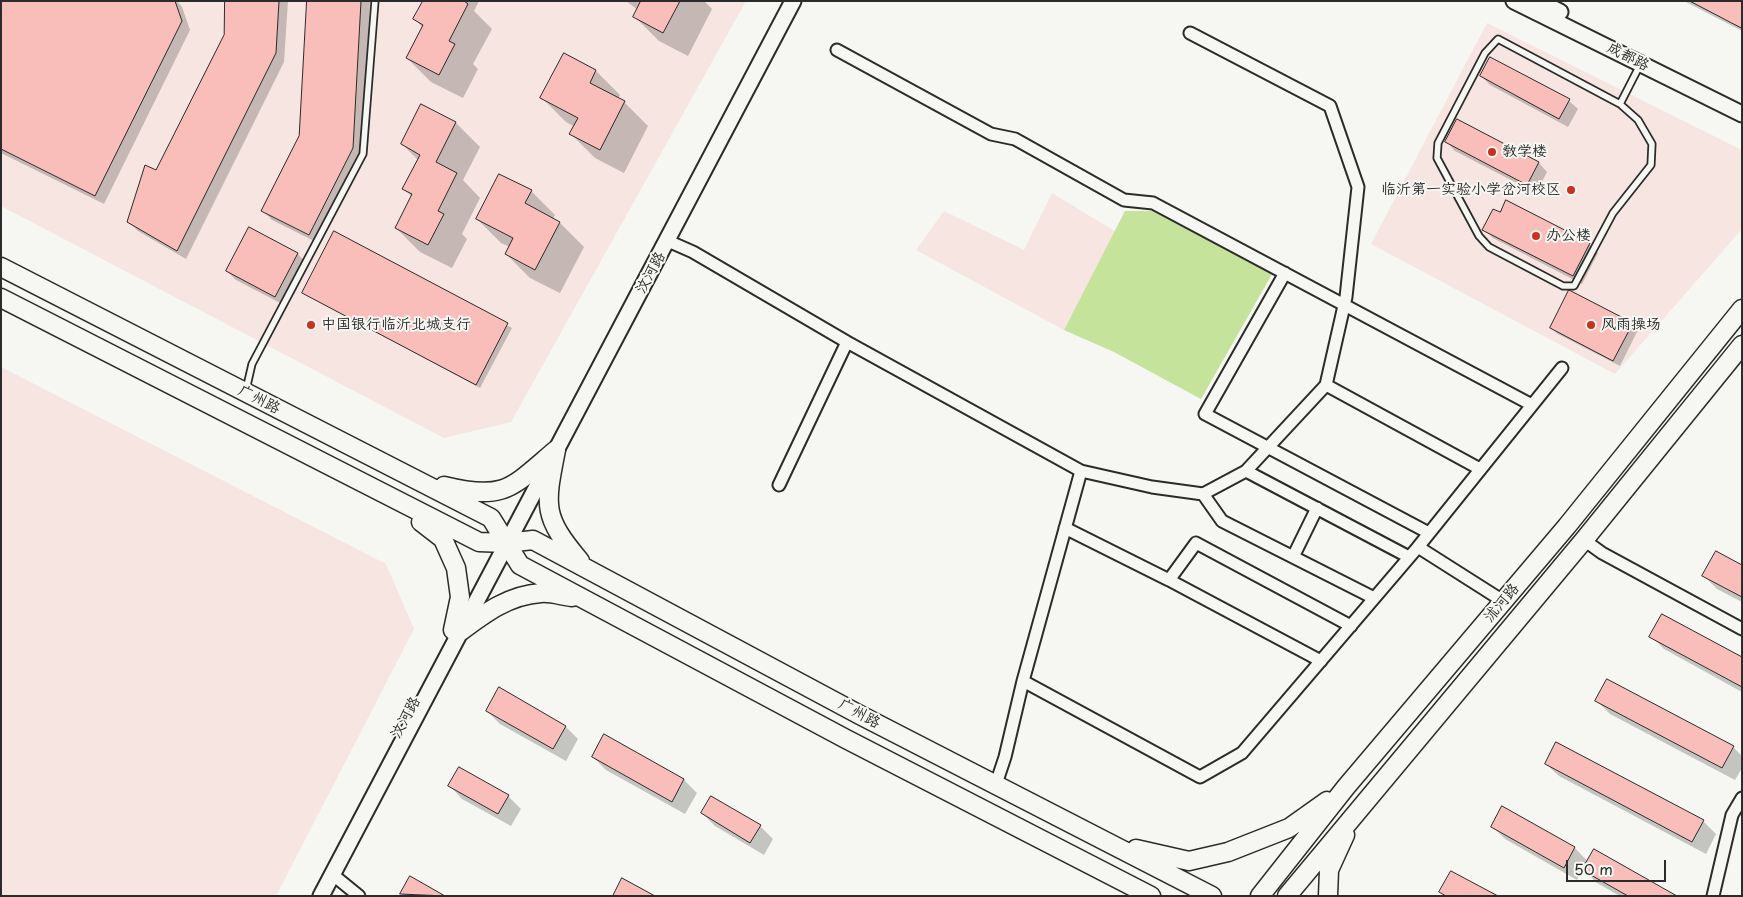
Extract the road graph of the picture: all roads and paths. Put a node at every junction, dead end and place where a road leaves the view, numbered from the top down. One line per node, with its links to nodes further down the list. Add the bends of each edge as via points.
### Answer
1 (375, 1): 21 (lane, via 363,154 256,355)
2 (793, 1): 11 (street, 汶河路)
3 (1514, 1): 7 (street, 成都路)
4 (1538, 1): 9 (street, 成都路)
5 (1190, 33): 15 (street, via 1330,106 1358,188)
6 (837, 50): 13 (street, via 991,134 1015,139 1124,200 1153,203)
7 (1641, 64): 8 (lane); 10 (street, 成都路)
8 (1620, 104): 8 (lane, via 1498,39 1485,53 1438,143 1437,158 1479,236 1489,247 1563,286 1574,286 1613,213 1651,165 1652,144 1638,120)
9 (1742, 105)
10 (1742, 114)
11 (668, 241): 17 (street, via 693,252); 24 (street, 汶河路)
12 (1, 267): 21 (main road, 广州路)
13 (1286, 273): 15 (street); 23 (street, via 1205,414)
14 (1, 298): 31 (main road, 广州路)
15 (1344, 304): 20 (street); 22 (street)
16 (1742, 308): 44 (main road, 沭河路)
17 (847, 342): 26 (street); 29 (street)
18 (1742, 345): 35 (main road, 沭河路)
19 (1562, 368): 22 (street)
20 (1326, 385): 23 (street); 25 (street)
21 (246, 393): 28 (main road, 广州路)
22 (1532, 404): 25 (street)
23 (1268, 447): 27 (street); 34 (street)
24 (556, 450): 28 (main road, via 520,481 496,493 474,494); 36 (street, 汶河路); 40 (main road, via 548,492 550,518 563,541)
25 (1480, 469): 34 (street)
26 (1081, 471): 30 (street, via 1152,487); 33 (street)
27 (1246, 471): 30 (street); 32 (street)
28 (412, 478): 36 (main road, 广州路, via 491,518)
29 (779, 485)
30 (1203, 494): 38 (street, via 1222,520)
31 (395, 501): 36 (main road, 广州路, via 478,542); 47 (main road, via 442,539 456,568 460,597)
32 (1317, 508): 38 (street); 39 (street)
33 (1065, 528): 41 (street); 49 (street)
34 (1429, 532): 37 (street)
35 (1584, 540): 46 (street); 53 (main road, 沭河路)
36 (506, 543): 40 (main road, 广州路, via 533,540); 42 (main road, 广州路, via 520,565); 47 (street, 汶河路)
37 (1418, 546): 39 (street); 44 (street)
38 (1293, 557): 43 (street)
39 (1409, 557): 43 (street)
40 (585, 567): 50 (main road, 广州路)
41 (1169, 580): 45 (street, via 1196,543); 48 (street)
42 (582, 598): 47 (main road, via 542,593 512,599); 55 (main road, 广州路, via 838,735)
43 (1374, 598): 45 (street)
44 (1503, 601): 51 (main road, 沭河路)
45 (1350, 626): 48 (street)
46 (1742, 629)
47 (457, 631): 56 (street, 汶河路); 57 (street, 汶河路)
48 (1321, 661): 49 (street, via 1242,753 1200,776)
49 (1023, 681): 50 (street)
50 (996, 784): 54 (main road, 广州路)
51 (1346, 788): 54 (main road, via 1289,828 1228,852 1189,861); 63 (main road, 沭河路)
52 (1742, 798): 66 (street, via 1732,815)
53 (1358, 810): 64 (main road, 沭河路); 65 (main road, via 1328,870)
54 (1113, 844): 62 (main road, 广州路)
55 (1104, 871): 60 (main road); 61 (main road, 广州路)
56 (332, 874): 58 (street, 汶河路); 59 (street)
57 (312, 896)
58 (321, 896)
59 (359, 896)
60 (1130, 896)
61 (1151, 896)
62 (1212, 896)
63 (1260, 896)
64 (1286, 896)
65 (1328, 896)
66 (1713, 896)

